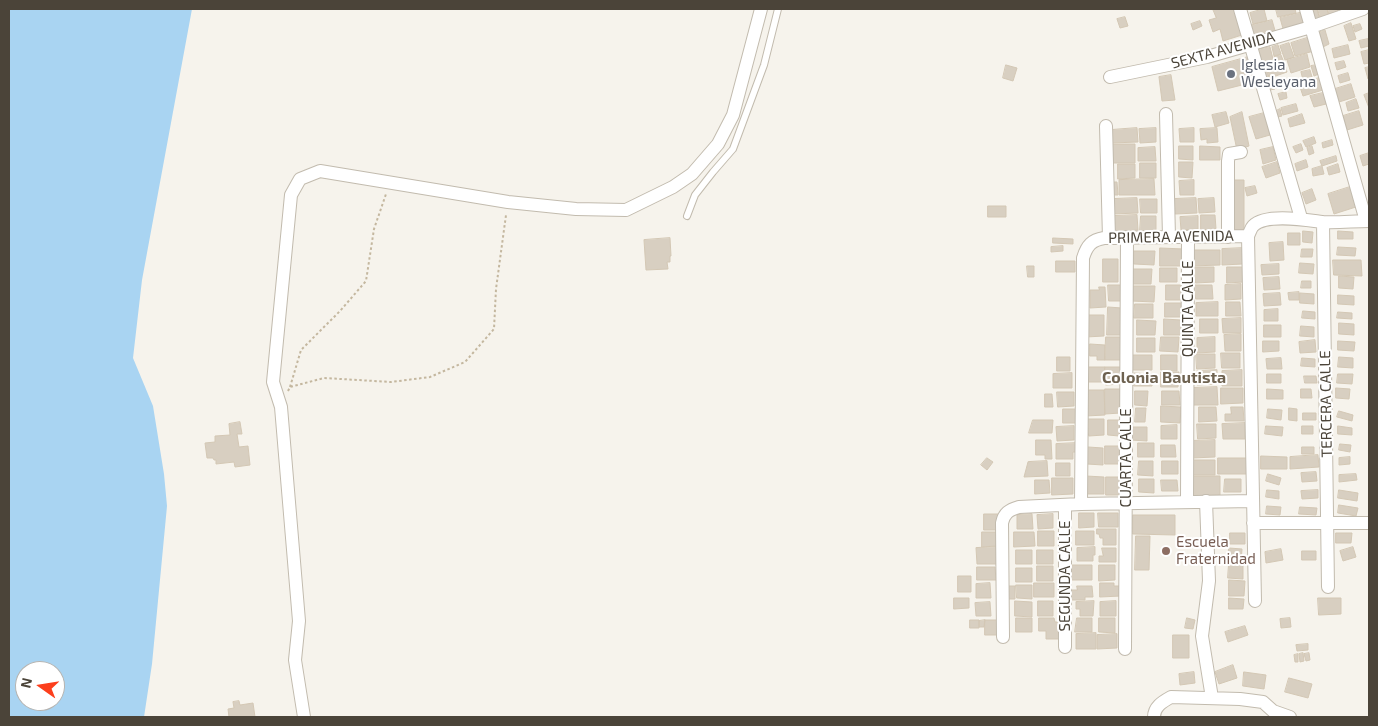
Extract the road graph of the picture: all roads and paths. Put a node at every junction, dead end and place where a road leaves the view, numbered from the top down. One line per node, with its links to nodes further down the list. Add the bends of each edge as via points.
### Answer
1 (760, 9): 13 (street, via 733,115 718,144 692,174 626,210 576,210)
2 (778, 9): 14 (lane, via 764,65 733,149 695,195)
3 (1240, 9): 7 (street)
4 (1306, 9): 6 (street)
5 (1363, 9): 6 (street, SEXTA AVENIDA)
6 (1311, 27): 7 (street, SEXTA AVENIDA); 16 (street)
7 (1250, 44): 8 (street, SEXTA AVENIDA); 15 (street)
8 (1110, 77)
9 (1166, 114): 20 (street)
10 (1106, 126): 23 (street)
11 (1241, 152): 22 (street, via 1229,154)
12 (386, 194): 24 (path, via 374,228 366,281 301,350)
13 (508, 202): 24 (path, via 494,329 465,362 430,377 391,382 324,378); 25 (street, via 320,171 300,179 291,195 273,382)
14 (687, 216)
15 (1300, 218): 17 (street); 18 (street, via 1259,222 1252,226)
16 (1368, 221): 17 (street)
17 (1323, 222): 33 (street, TERCERA CALLE)
18 (1248, 236): 22 (street, PRIMERA AVENIDA); 28 (street)
19 (1127, 237): 20 (street, PRIMERA AVENIDA); 23 (street, PRIMERA AVENIDA); 30 (street, CUARTA CALLE)
20 (1169, 237): 21 (street, PRIMERA AVENIDA)
21 (1188, 237): 22 (street, PRIMERA AVENIDA); 26 (street, QUINTA CALLE)
22 (1228, 237)
23 (1109, 238): 29 (street, PRIMERA AVENIDA, via 1095,240 1088,245 1083,258)
24 (290, 387): 25 (path)
25 (280, 407): 42 (street, via 299,621 295,660)
26 (1187, 501): 27 (street); 30 (street)
27 (1206, 501): 28 (street); 40 (street, via 1208,581 1202,636)
28 (1252, 501): 32 (street)
29 (1081, 504): 30 (street); 31 (street)
30 (1126, 504): 39 (street, CUARTA CALLE)
31 (1065, 506): 37 (street, via 1019,507 1004,516); 38 (street, SEGUNDA CALLE)
32 (1253, 523): 33 (street); 36 (street)
33 (1327, 523): 34 (street); 35 (street, TERCERA CALLE)
34 (1369, 523)
35 (1328, 586)
36 (1255, 601)
37 (1003, 638)
38 (1065, 647)
39 (1125, 649)
40 (1212, 698): 41 (street, via 1263,702); 43 (street, via 1170,697 1161,702 1154,711)
41 (1273, 714): 44 (street)
42 (304, 717)
43 (1154, 717)
44 (1290, 717)

